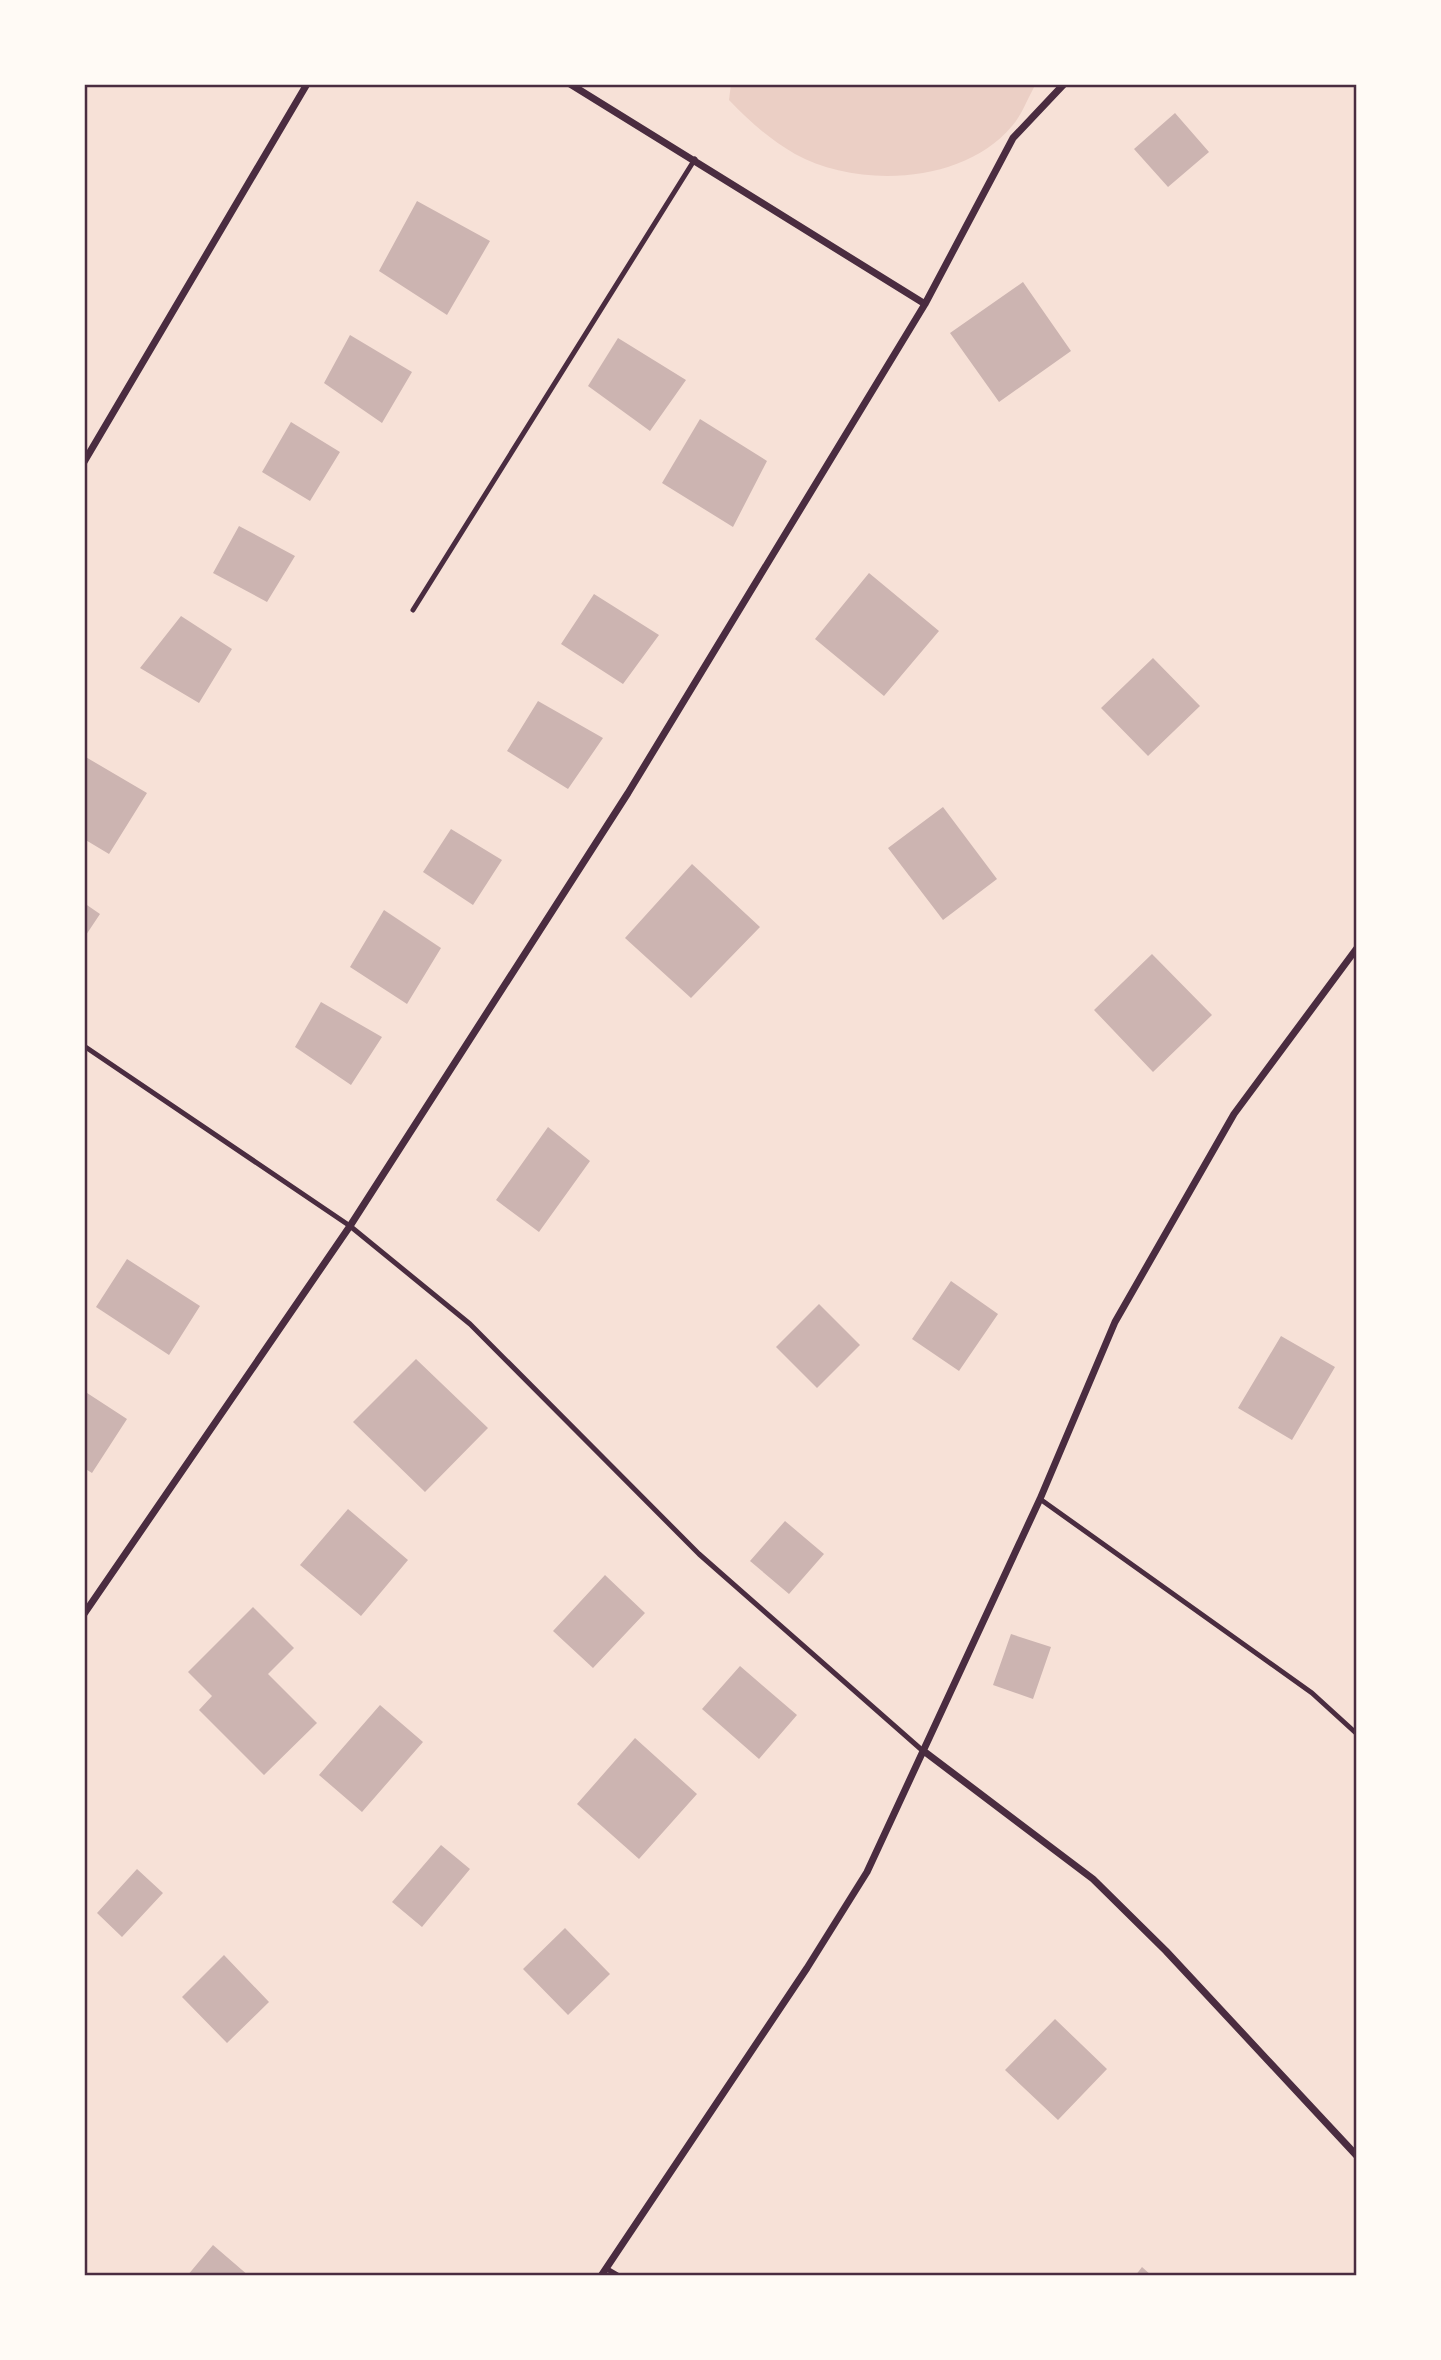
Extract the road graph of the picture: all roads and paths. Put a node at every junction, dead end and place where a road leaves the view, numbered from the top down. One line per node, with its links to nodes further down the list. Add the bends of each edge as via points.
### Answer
1 (307, 84): 6 (street)
2 (569, 84): 4 (street)
3 (1064, 84): 5 (street, via 1013,138)
4 (695, 159): 5 (street); 7 (lane)
5 (925, 304): 10 (street, via 628,793)
6 (84, 462)
7 (413, 610)
8 (1357, 948): 11 (street, via 1227,1126 1115,1322)
9 (84, 1046): 10 (lane)
10 (349, 1226): 12 (street); 14 (lane, via 470,1324 699,1555)
11 (1040, 1499): 13 (lane, via 1312,1693); 14 (street)
12 (84, 1614)
13 (1357, 1734)
14 (925, 1752): 15 (street, via 1093,1879); 16 (street, via 867,1872)
15 (1357, 2156)
16 (607, 2269): 17 (street); 18 (lane)
17 (601, 2276)
18 (619, 2276)

